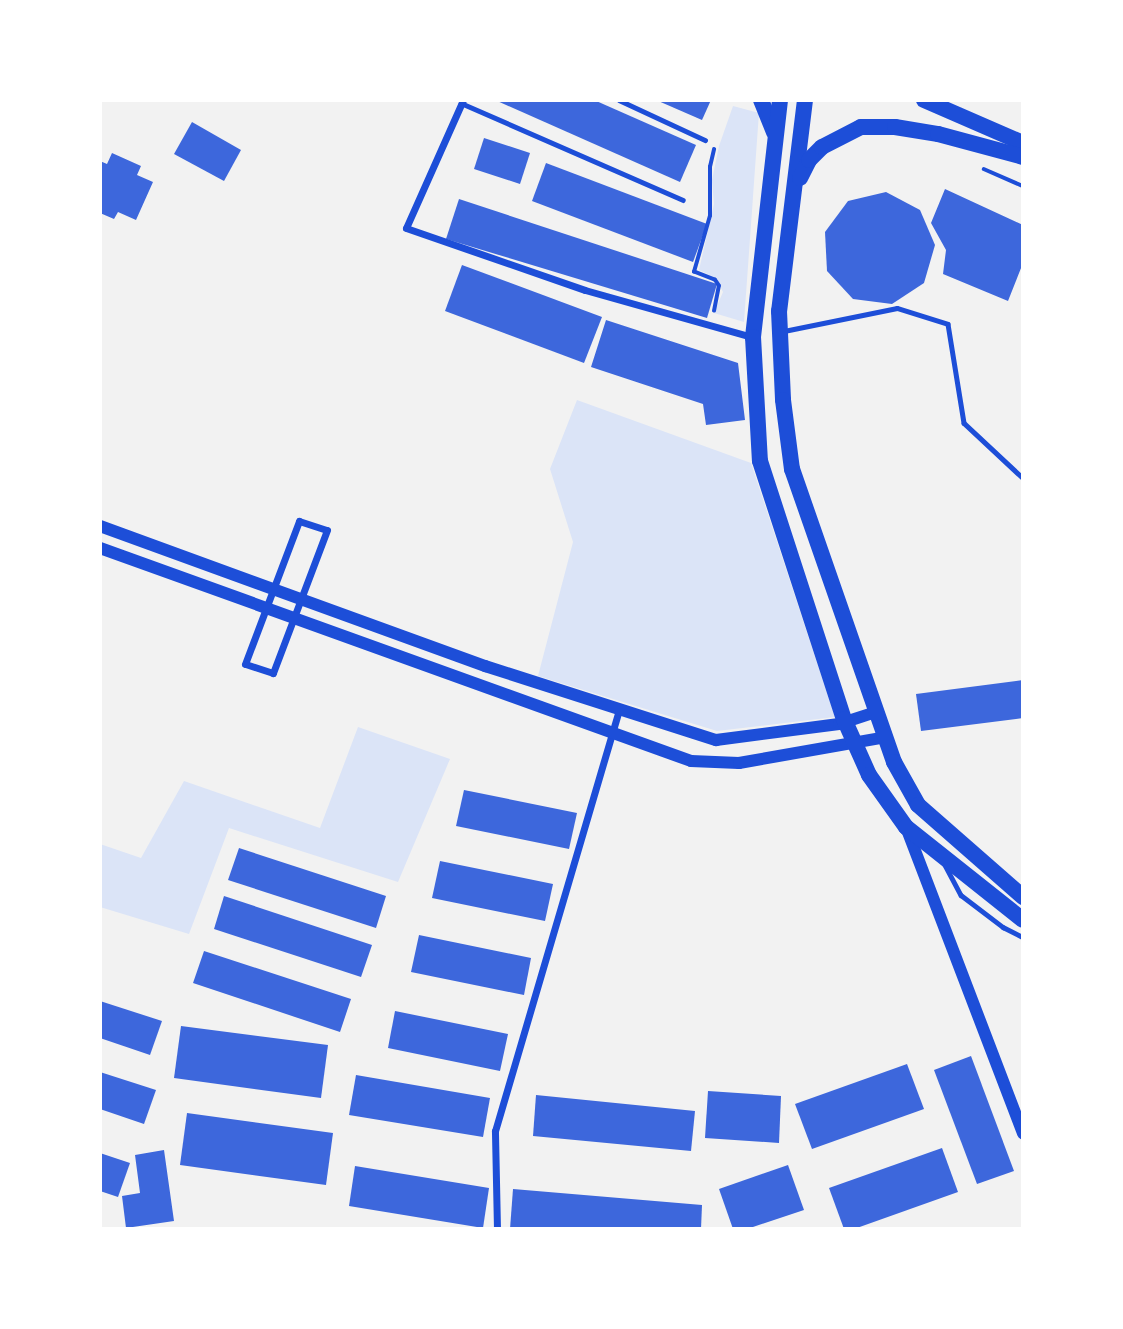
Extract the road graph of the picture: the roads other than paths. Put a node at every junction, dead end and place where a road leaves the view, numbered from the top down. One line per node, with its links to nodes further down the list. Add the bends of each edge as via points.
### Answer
1 (619, 100): 8 (lane)
2 (761, 100): 7 (main road)
3 (780, 100): 7 (main road)
4 (805, 100): 11 (main road)
5 (923, 100): 9 (main road)
6 (462, 101): 12 (lane); 14 (street, via 406,228 585,290)
7 (776, 137): 14 (main road)
8 (705, 140)
9 (1023, 143)
10 (1023, 157): 11 (main road, via 895,127 861,127 822,147 809,160)
11 (794, 190): 13 (main road)
12 (683, 200)
13 (779, 332): 15 (lane, via 897,308 948,324 964,423); 23 (main road, via 792,470)
14 (753, 338): 24 (main road, via 760,461)
15 (1023, 478)
16 (100, 526): 18 (street)
17 (100, 548): 20 (street)
18 (273, 589): 19 (street); 19 (street, via 299,521 327,530); 20 (street)
19 (301, 599): 21 (street); 22 (street)
20 (266, 608): 21 (street); 21 (street, via 245,664 273,673)
21 (294, 618): 25 (street)
22 (619, 709): 24 (street, via 716,740); 25 (street)
23 (877, 712): 24 (street); 26 (main road)
24 (845, 722): 27 (main road)
25 (612, 733): 27 (street, via 691,761 739,763); 34 (street, via 495,1131)
26 (886, 737): 27 (street); 30 (main road, via 918,805)
27 (856, 745): 28 (main road, via 869,775)
28 (906, 827): 29 (main road); 33 (street)
29 (938, 852): 31 (main road); 32 (lane, via 961,895)
30 (1023, 897)
31 (1023, 920)
32 (1023, 937)
33 (1023, 1133)
34 (497, 1229)

